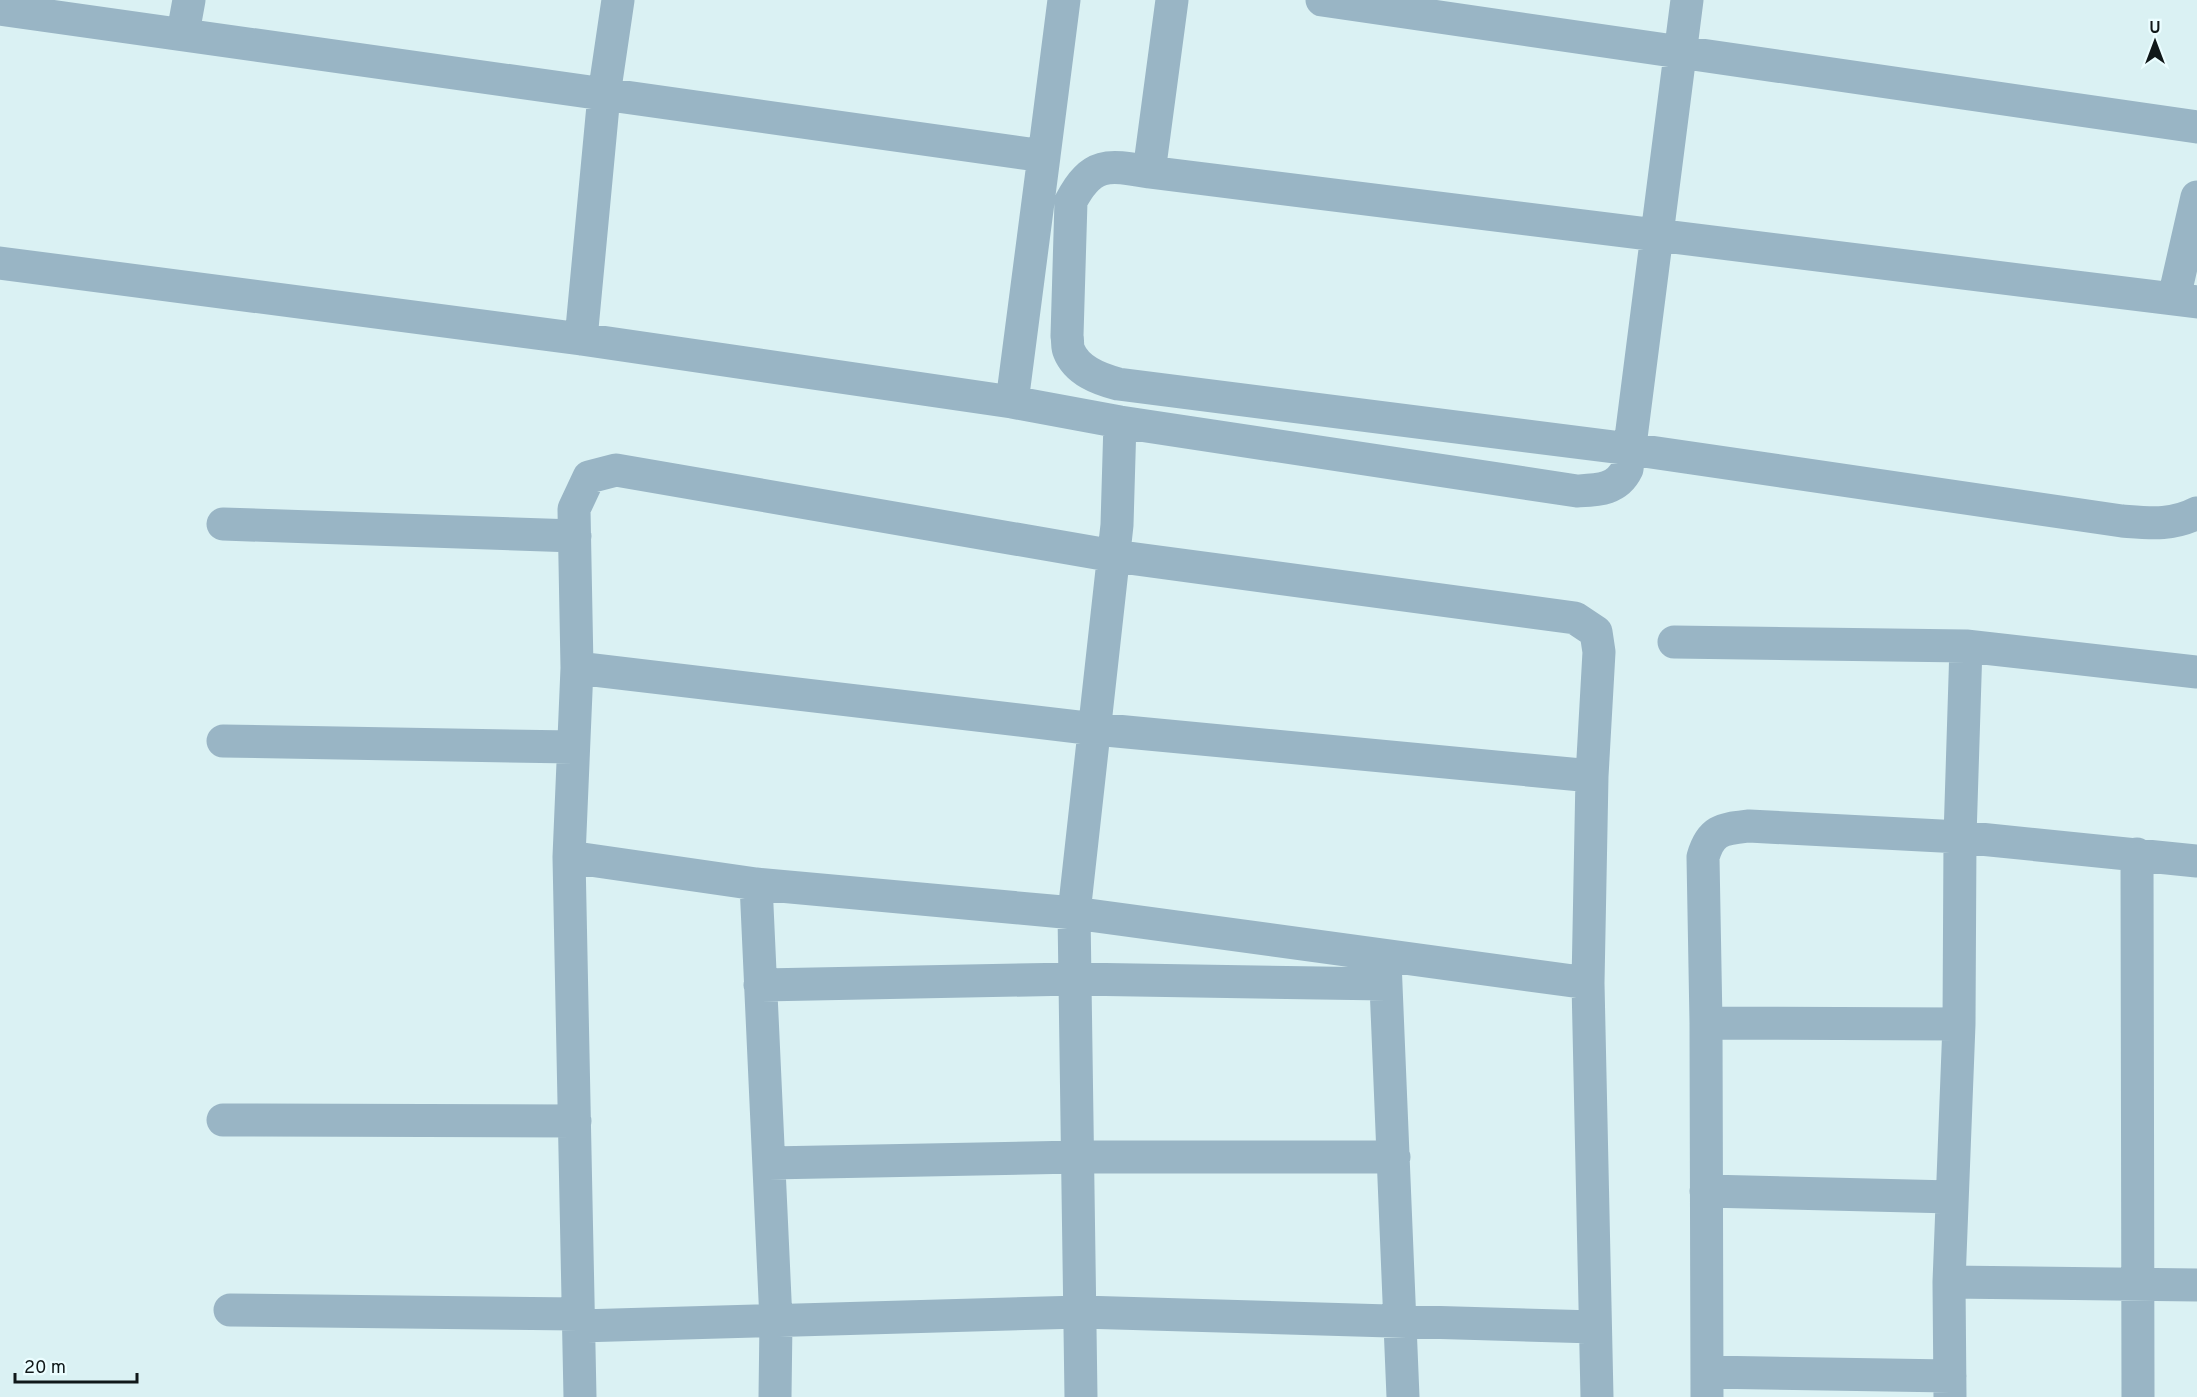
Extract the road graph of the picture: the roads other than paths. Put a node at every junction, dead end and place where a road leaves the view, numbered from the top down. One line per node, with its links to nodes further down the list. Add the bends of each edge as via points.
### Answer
1 (189, 0): 8 (street)
2 (618, 0): 10 (street)
3 (1064, 0): 12 (street)
4 (1172, 0): 13 (street)
5 (1322, 0): 9 (street)
6 (1687, 0): 9 (street)
7 (0, 9): 8 (street)
8 (183, 33): 10 (street)
9 (1681, 53): 11 (street); 15 (street)
10 (604, 95): 12 (street); 18 (street)
11 (2197, 127)
12 (1044, 156): 19 (street)
13 (1149, 172): 15 (street); 21 (street, via 1114,166 1094,172 1080,184 1071,201 1069,351 1081,368 1099,379)
14 (2197, 197): 17 (street)
15 (1658, 235): 17 (street); 21 (street)
16 (0, 263): 18 (street)
17 (2186, 300)
18 (581, 339): 19 (street)
19 (1012, 402): 20 (street)
20 (1120, 422): 21 (street, via 1577,491 1603,489 1623,479); 25 (street)
21 (1630, 448): 22 (street, via 2122,521 2158,524 2182,521)
22 (2197, 513)
23 (223, 524): 24 (street)
24 (575, 536): 25 (street, via 574,509 589,477 616,470); 28 (street)
25 (1114, 556): 30 (street); 33 (street, via 1575,618 1596,632 1599,652)
26 (1674, 642): 27 (street)
27 (1966, 646): 29 (street); 34 (street)
28 (577, 669): 30 (street); 32 (street)
29 (2197, 672)
30 (1095, 729): 33 (street); 39 (street)
31 (223, 741): 32 (street)
32 (573, 747): 36 (street)
33 (1592, 776): 42 (street)
34 (1960, 837): 35 (street); 44 (street, via 1749,826 1715,834 1703,857); 45 (street)
35 (2137, 854): 37 (street); 54 (street)
36 (569, 857): 38 (street); 47 (street)
37 (2197, 861)
38 (756, 884): 39 (street); 43 (street)
39 (1074, 913): 40 (street); 41 (street)
40 (1386, 969): 41 (street); 42 (street); 49 (street)
41 (1075, 979): 43 (street); 48 (street)
42 (1588, 983): 61 (street)
43 (760, 985): 50 (street)
44 (1706, 1023): 45 (street); 51 (street)
45 (1959, 1024): 52 (street)
46 (223, 1120): 47 (street)
47 (575, 1121): 58 (street)
48 (1078, 1157): 49 (street); 50 (street); 57 (street)
49 (1394, 1157): 60 (street)
50 (769, 1163): 59 (street)
51 (1706, 1191): 52 (street); 62 (street)
52 (1952, 1197): 53 (street)
53 (1949, 1282): 54 (street); 63 (street)
54 (2137, 1284): 55 (street); 69 (street)
55 (2197, 1285)
56 (230, 1310): 58 (street)
57 (1081, 1312): 59 (street); 60 (street); 66 (street)
58 (578, 1320): 59 (street); 64 (street)
59 (777, 1321): 65 (street)
60 (1401, 1321): 61 (street); 67 (street)
61 (1595, 1327): 68 (street)
62 (1707, 1384): 63 (street)
63 (1950, 1386)
64 (580, 1397)
65 (775, 1397)
66 (1081, 1397)
67 (1403, 1397)
68 (1597, 1397)
69 (2138, 1397)

